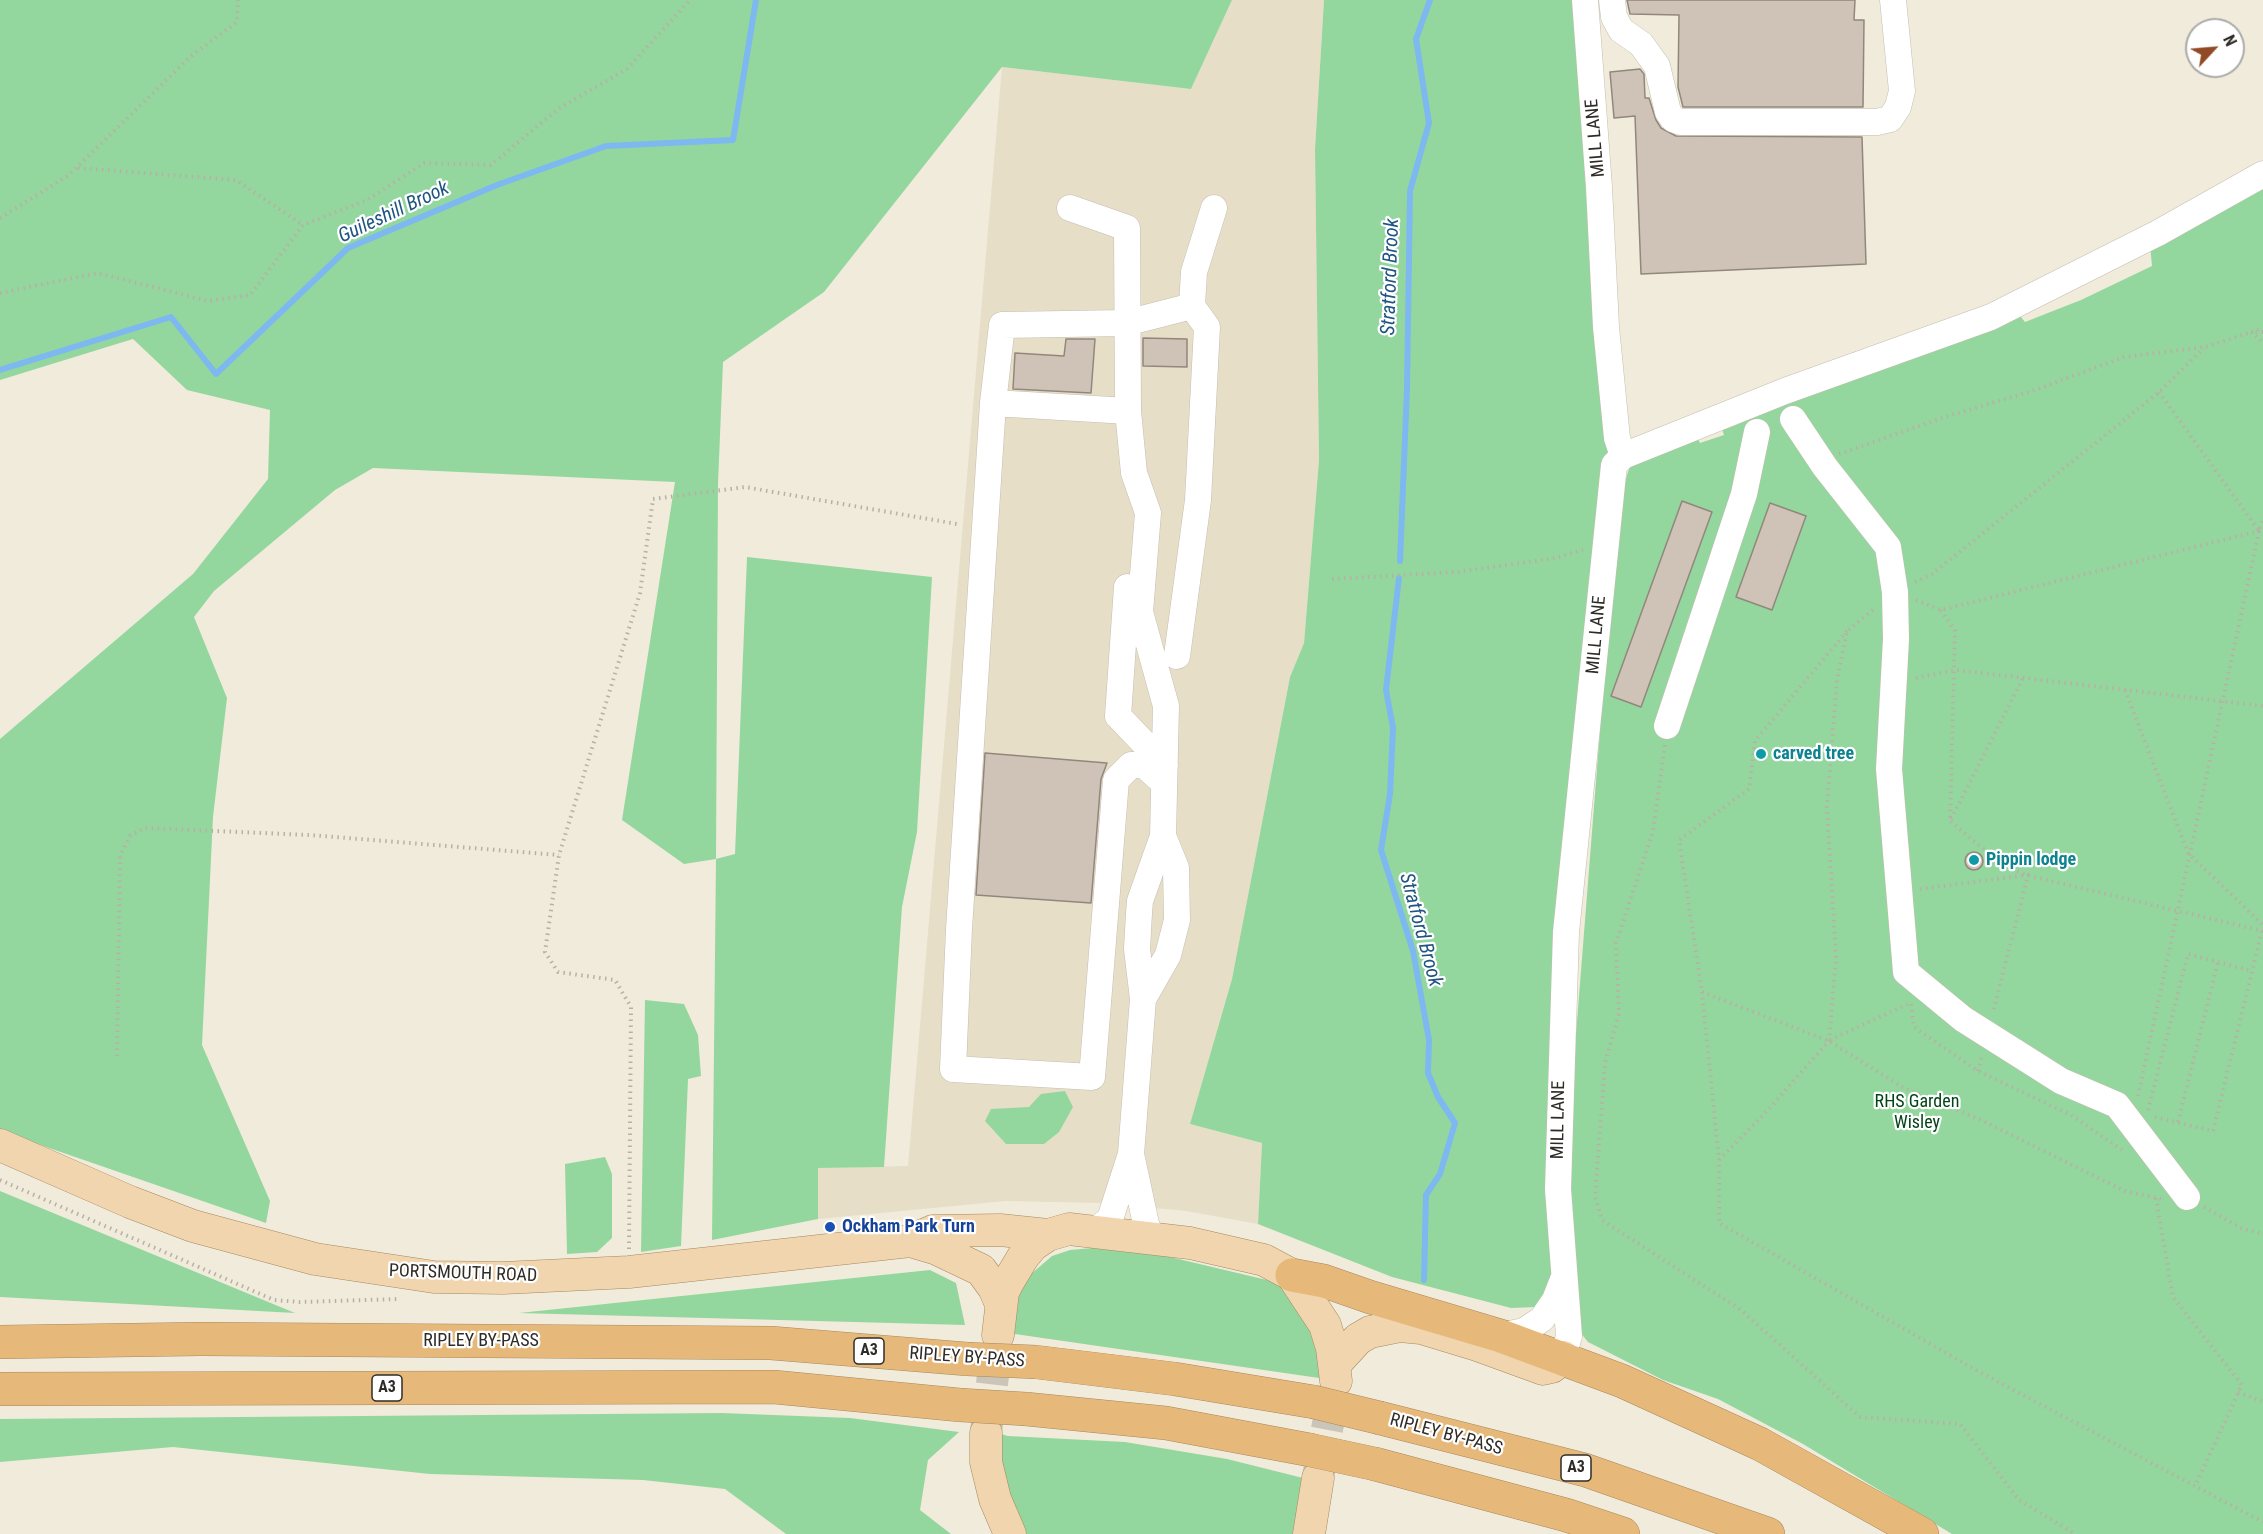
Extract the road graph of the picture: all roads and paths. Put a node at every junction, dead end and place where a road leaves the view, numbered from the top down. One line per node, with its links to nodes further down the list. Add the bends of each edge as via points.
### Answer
1 (238, 0): 6 (path, via 237,22 191,56)
2 (690, 0): 11 (path, via 627,69 558,109 491,165 424,163 367,200)
3 (1584, 0): 24 (street, MILL LANE, via 1606,327 1617,438)
4 (1612, 0): 5 (street, via 1621,30 1641,44 1657,66 1673,119 1877,122 1890,119 1902,92)
5 (1893, 0)
6 (77, 168): 10 (path); 11 (path, via 236,180)
7 (2263, 174): 24 (street, via 1991,317 1796,387)
8 (1070, 208): 14 (street, via 1127,228)
9 (1214, 208): 13 (street, via 1194,272)
10 (0, 218)
11 (303, 225): 12 (path, via 250,295 208,301 98,273)
12 (0, 293)
13 (1192, 306): 14 (street); 35 (street, via 1207,327 1198,500)
14 (1126, 323): 20 (street, via 1002,325); 21 (street)
15 (2263, 330): 16 (path)
16 (2251, 332): 17 (path); 18 (path)
17 (2263, 342)
18 (2205, 347): 19 (path); 25 (path, via 2124,357)
19 (2159, 392): 29 (path); 32 (path, via 1932,574)
20 (993, 403): 21 (street); 43 (street, via 953,1069 1092,1077 1116,780 1131,765 1144,765)
21 (1128, 411): 26 (street, via 1134,473)
22 (1793, 419): 25 (street)
23 (1757, 432): 42 (street, via 1744,494)
24 (1623, 456): 30 (street, MILL LANE, via 1611,473)
25 (1821, 460): 32 (street, via 1888,548)
26 (1142, 494): 43 (street, via 1148,513 1140,612 1166,706); 43 (street, via 1132,502 1118,716)
27 (2263, 520): 29 (path)
28 (957, 524): 47 (path, via 745,487 653,499 640,593)
29 (2261, 530): 33 (path); 40 (path)
30 (1606, 543): 31 (path, via 1556,558 1457,572); 78 (street, MILL LANE, via 1566,932 1558,1189)
31 (1332, 579)
32 (1895, 592): 33 (path); 34 (path); 38 (street)
33 (1941, 610): 36 (path, via 1955,631)
34 (1847, 631): 55 (path, via 1755,741 1749,789 1679,840); 59 (path, via 1837,680 1827,807 1836,959)
35 (1177, 656)
36 (1956, 670): 37 (path); 38 (path); 44 (path)
37 (2023, 678): 39 (path); 44 (path)
38 (1894, 683): 49 (street, via 1889,770)
39 (2125, 690): 40 (path); 46 (path)
40 (2221, 701): 41 (path); 46 (path)
41 (2263, 706)
42 (1667, 726): 97 (path, via 1653,831 1616,943 1619,1014 1605,1063 1595,1196 1602,1220 1741,1310 1860,1417 1960,1424 2019,1500)
43 (1164, 774): 45 (street)
44 (1950, 821): 48 (path, via 2005,867)
45 (1163, 836): 56 (street, via 1140,901 1137,949); 56 (street, via 1176,867 1177,920 1168,955)
46 (2188, 852): 50 (path); 51 (path)
47 (560, 855): 61 (path, via 310,835 145,828 130,836 120,856); 76 (path, via 545,952 558,972 615,980 631,1007)
48 (2028, 875): 49 (path); 50 (path); 58 (path)
49 (1899, 892): 54 (street)
50 (2175, 912): 51 (path); 63 (path)
51 (2263, 929): 53 (path)
52 (2218, 962): 53 (path); 64 (path); 64 (path, via 2188,954 2147,1115)
53 (2252, 971): 64 (path, via 2213,1131)
54 (1906, 972): 57 (path); 69 (street, via 1963,1019 2061,1081 2117,1105)
55 (1702, 992): 59 (path); 68 (path)
56 (1143, 999): 67 (street)
57 (1911, 1003): 59 (path); 62 (path, via 1914,1027)
58 (1993, 1014)
59 (1829, 1041): 68 (path); 70 (path, via 1902,1087 1983,1121 2125,1191)
60 (1984, 1048): 62 (path)
61 (117, 1056)
62 (1978, 1071): 65 (path, via 2071,1115 2126,1153)
63 (2136, 1107)
64 (2178, 1122)
65 (2129, 1142)
66 (0, 1145): 76 (main road, PORTSMOUTH ROAD, via 193,1226 315,1259 434,1277)
67 (1131, 1154): 71 (street, via 1110,1219); 74 (street)
68 (1719, 1160): 90 (path, via 1719,1223 1974,1369)
69 (2187, 1197): 70 (path, via 2173,1202); 72 (path, via 2241,1228)
70 (2156, 1198): 86 (path, via 2173,1297 2242,1385)
71 (1095, 1230): 73 (main road, via 1069,1228); 74 (main road)
72 (2263, 1234)
73 (1048, 1235): 75 (main road, PORTSMOUTH ROAD, via 966,1230 933,1232); 79 (main road, via 1023,1257)
74 (1152, 1238): 77 (main road, via 1246,1255)
75 (910, 1241): 76 (main road, PORTSMOUTH ROAD); 79 (main road, PORTSMOUTH ROAD, via 981,1270)
76 (629, 1272)
77 (1292, 1275): 81 (highway, via 1324,1281); 84 (main road, via 1325,1325)
78 (1564, 1276): 81 (street, MILL LANE, via 1542,1319 1524,1331); 83 (street, MILL LANE, via 1569,1336)
79 (1001, 1304): 80 (main road)
80 (998, 1335)
81 (1501, 1336): 83 (highway)
82 (0, 1342): 84 (highway, RIPLEY BY-PASS / A3, bridge, via 771,1342 1036,1362 1175,1379)
83 (1563, 1357): 84 (main road, via 1543,1369 1443,1335 1400,1326 1364,1335); 96 (highway, via 1760,1444)
84 (1328, 1382): 95 (highway, RIPLEY BY-PASS / A3, bridge, via 1380,1418 1585,1470)
85 (0, 1389): 89 (highway, A3, bridge, via 774,1387 1166,1423 1238,1435)
86 (2238, 1392): 87 (path); 90 (path)
87 (2263, 1402)
88 (986, 1433): 92 (main road, via 986,1462 995,1499)
89 (1314, 1464): 93 (main road); 94 (highway, A3, bridge, via 1375,1464)
90 (2195, 1486): 91 (path)
91 (2263, 1522)
92 (1010, 1534)
93 (1310, 1534)
94 (1623, 1534)
95 (1768, 1534)
96 (1922, 1534)
97 (2075, 1534)

